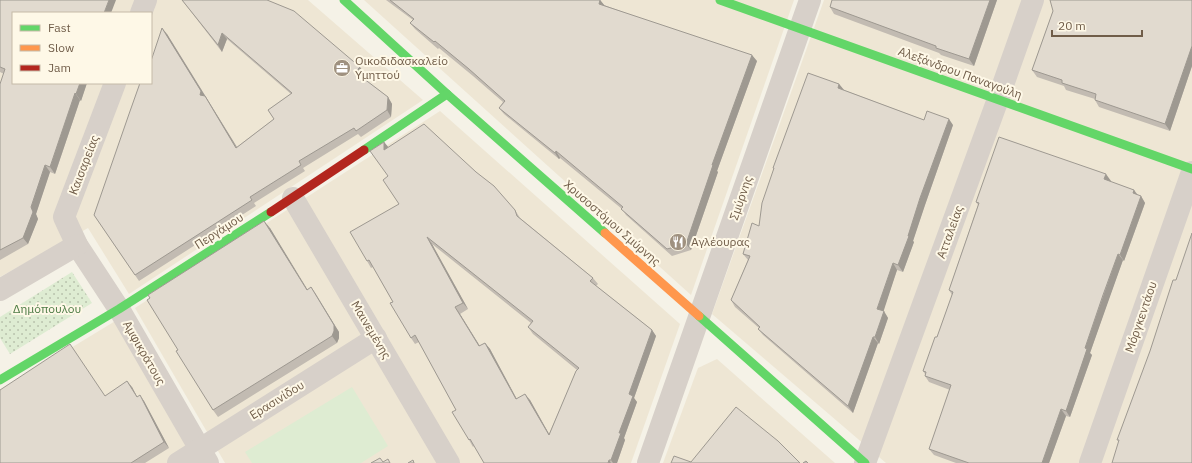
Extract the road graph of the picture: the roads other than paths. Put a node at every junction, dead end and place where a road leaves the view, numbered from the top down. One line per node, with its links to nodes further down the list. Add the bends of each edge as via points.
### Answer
1 (146, 0): 6 (street)
2 (344, 0): 9 (street, Χρυσοστόμου Σμύρνης)
3 (720, 0): 7 (street, Αλεξάνδρου Παναγούλη)
4 (810, 0): 7 (street, Σμύρνης)
5 (1033, 0): 10 (street, Ατταλείας)
6 (141, 12)
7 (800, 29): 10 (street, Αλεξάνδρου Παναγούλη); 16 (street, Σμύρνης)
8 (115, 84): 13 (street, Καισαρείας, via 64,217)
9 (447, 94): 12 (street, Περγάμου); 16 (street, Χρυσοστόμου Σμύρνης)
10 (998, 99): 11 (street, Αλεξάνδρου Παναγούλη); 23 (street, Ατταλείας)
11 (1192, 170): 24 (street, Μόργκεντάου)
12 (293, 198): 15 (street, Περγάμου); 17 (street, Μαινεμένης)
13 (77, 245): 14 (street); 15 (street, Αμφικράτους)
14 (0, 290)
15 (119, 310): 18 (street, Περγάμου); 19 (street, Αμφικράτους)
16 (699, 316): 22 (street, Σμύρνης); 23 (street, Χρυσοστόμου Σμύρνης)
17 (376, 338): 19 (street, Ερασινίδου); 21 (street, Μαινεμένης)
18 (1, 378)
19 (204, 456): 20 (street, Ερασινίδου)
20 (178, 463)
21 (449, 463)
22 (648, 463)
23 (865, 463)
24 (1090, 463)

